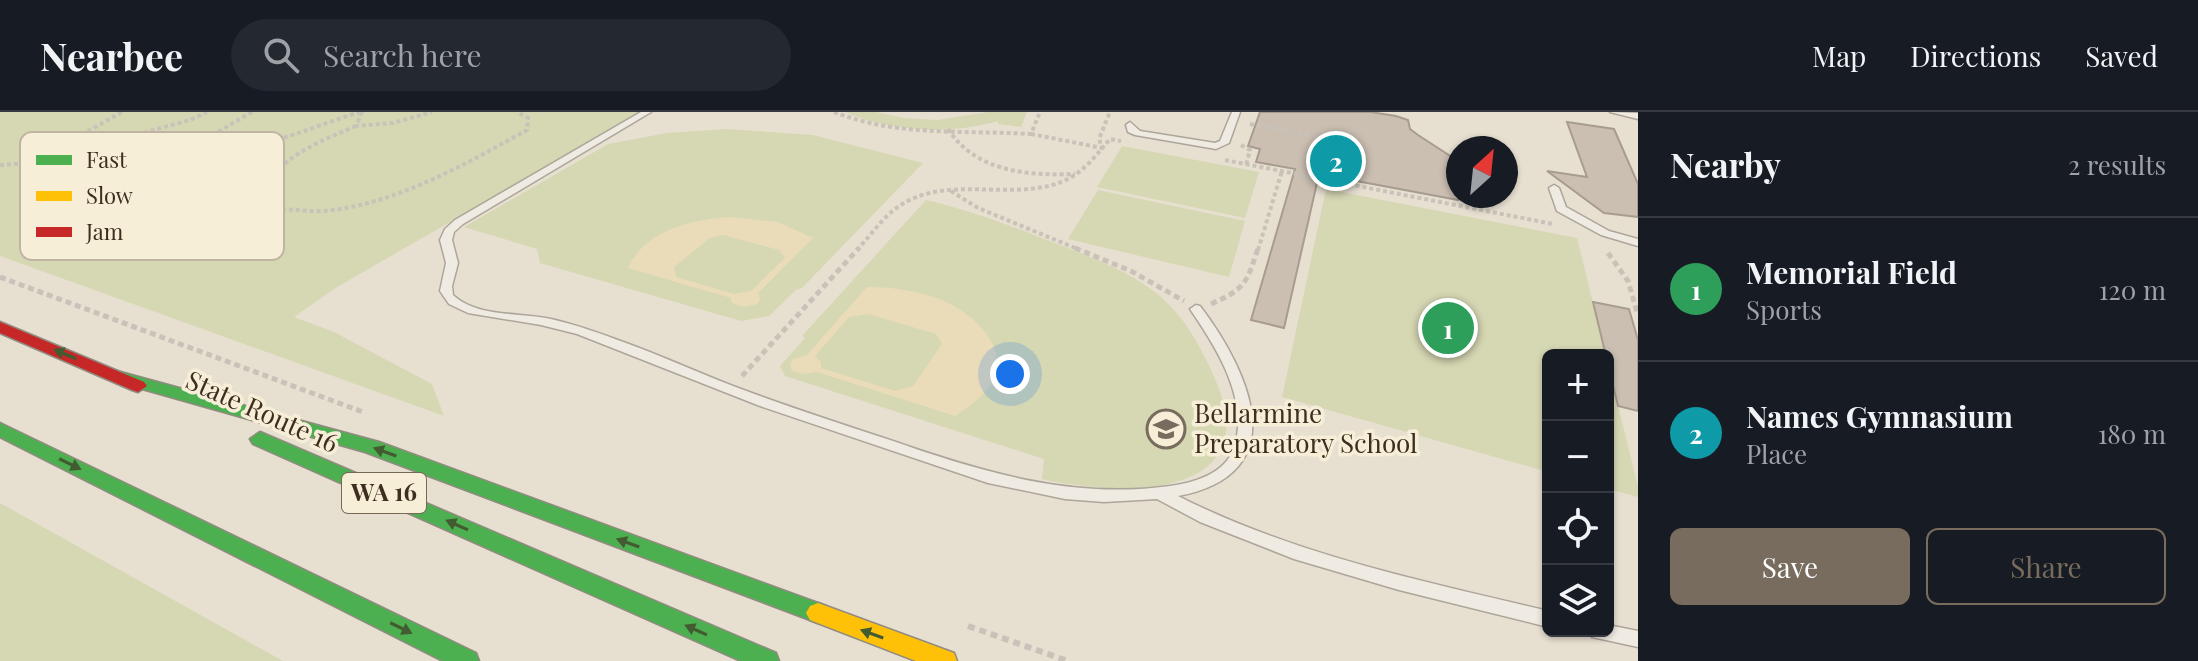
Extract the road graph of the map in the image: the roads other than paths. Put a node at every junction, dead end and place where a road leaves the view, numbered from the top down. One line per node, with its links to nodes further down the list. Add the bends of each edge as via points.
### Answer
1 (647, 112): 12 (lane, via 449,231 446,240 453,259 445,282 453,301 577,330 730,390 1003,482 1110,498)
2 (1236, 112): 5 (lane, via 1219,146 1138,133)
3 (1614, 112): 4 (lane)
4 (1638, 116)
5 (1130, 125)
6 (1554, 188): 7 (lane, via 1561,209 1605,233)
7 (1638, 243)
8 (1196, 309): 12 (lane, via 1215,331 1231,365 1245,444 1219,477)
9 (0, 327): 10 (highway, State Route 16 / WA 16, one-way to 9)
10 (113, 375): 19 (highway, State Route 16 / WA 16, one-way to 10); 20 (highway, one-way to 10, via 372,447)
11 (0, 429): 13 (highway, one-way to 13)
12 (1160, 494): 14 (lane, via 1225,529 1278,548)
13 (281, 569): 17 (highway); 18 (highway, one-way to 18)
14 (1542, 617)
15 (1614, 634): 16 (lane)
16 (1638, 639)
17 (407, 653)
18 (467, 661)
19 (767, 661)
20 (945, 661)

